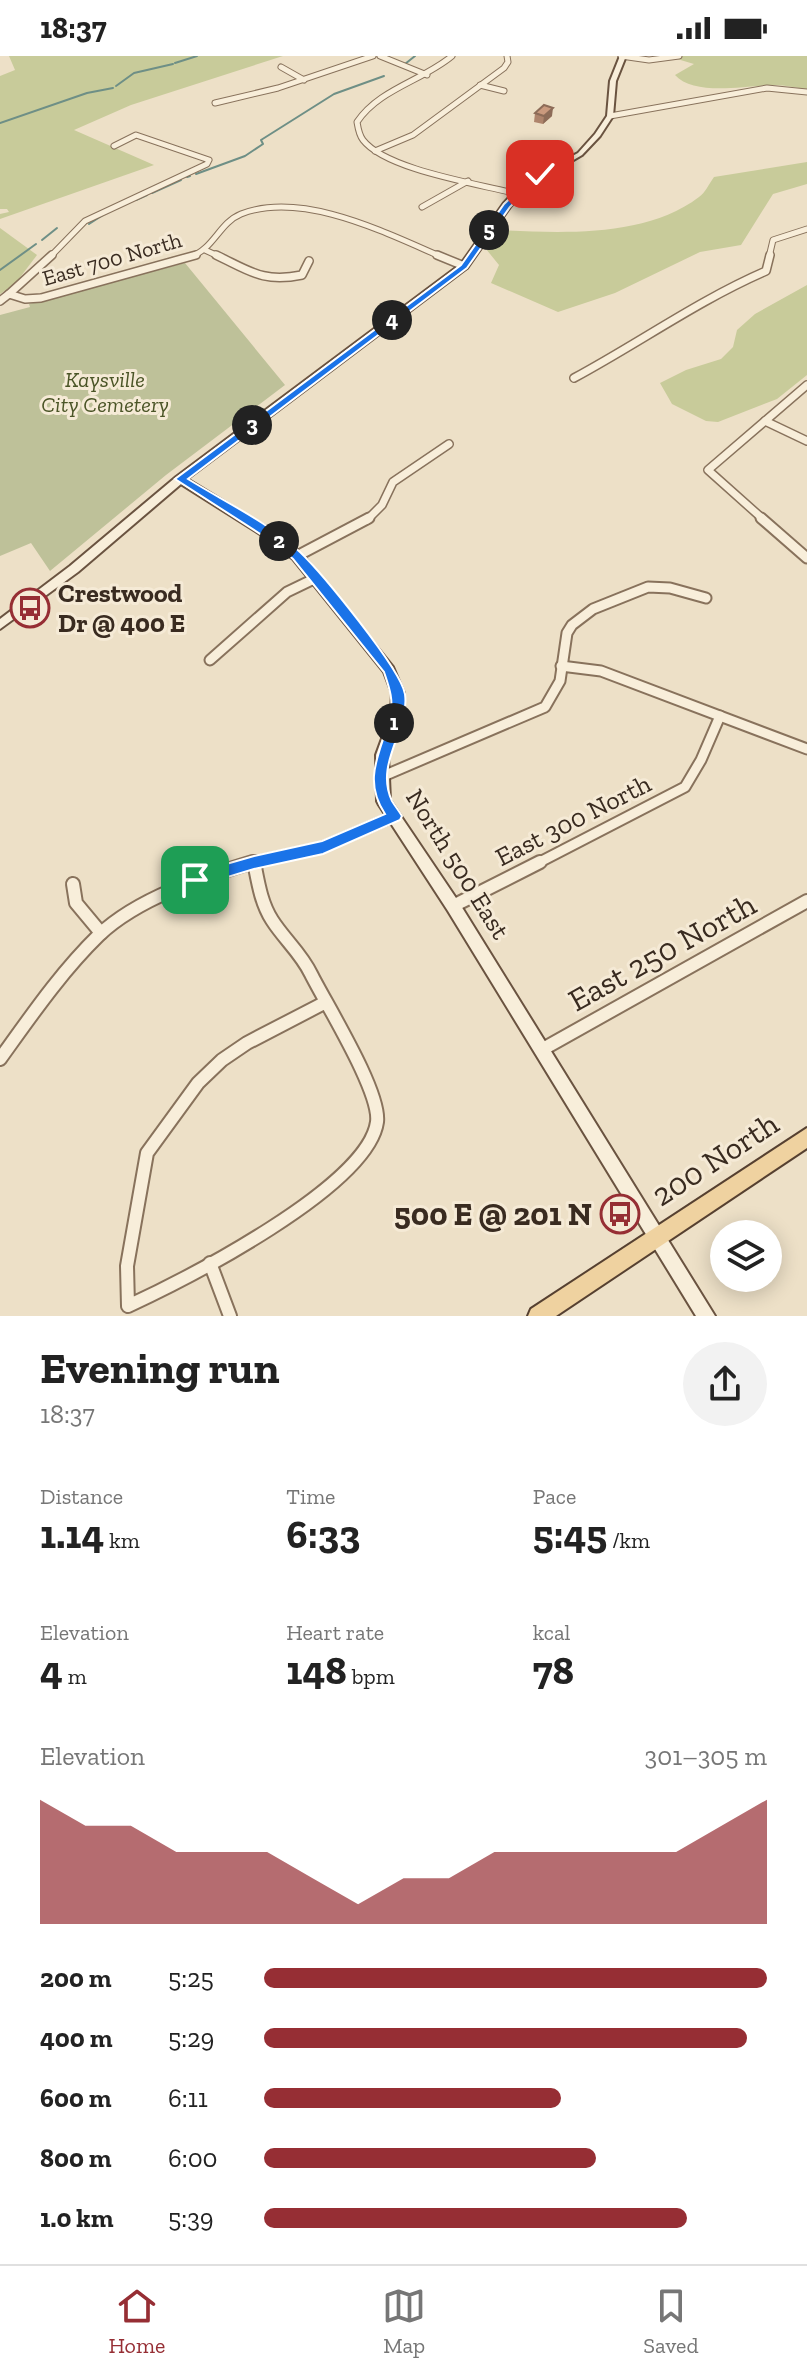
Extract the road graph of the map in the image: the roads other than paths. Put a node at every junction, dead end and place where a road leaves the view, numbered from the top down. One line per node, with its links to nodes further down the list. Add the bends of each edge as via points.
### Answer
1 (373, 56): 10 (street)
2 (380, 56): 9 (street)
3 (452, 56): 9 (street)
4 (507, 56): 11 (street, via 504,68)
5 (622, 56): 7 (street); 15 (street)
6 (679, 56): 7 (street)
7 (659, 58)
8 (281, 67): 10 (street)
9 (427, 75): 17 (street, via 367,107 357,122 363,141)
10 (304, 80): 14 (street)
11 (480, 85): 12 (street); 17 (street, via 413,135)
12 (504, 91)
13 (807, 92): 15 (street, via 767,88)
14 (215, 103)
15 (610, 116): 19 (street, via 580,154 540,174)
16 (114, 146): 25 (street, via 136,135 209,160 85,221)
17 (375, 151): 18 (street)
18 (468, 181): 19 (street); 20 (street, via 456,193)
19 (517, 194): 24 (street)
20 (422, 207)
21 (807, 229): 27 (street, via 773,240 766,271 722,290)
22 (205, 250): 23 (street, via 258,276 279,280 302,275); 24 (street, East 700 North, via 239,215 294,206); 25 (street, East 700 North, via 41,298)
23 (309, 261)
24 (464, 266): 32 (street)
25 (9, 294): 26 (street, East 700 North)
26 (0, 301)
27 (574, 378)
28 (807, 385): 29 (street)
29 (765, 421): 30 (street); 34 (street, via 708,470)
30 (807, 441)
31 (449, 444): 33 (street, via 393,482 382,505 364,522)
32 (180, 479): 33 (street, North 500 East); 37 (street, via 74,569)
33 (297, 556): 35 (street, North 500 East)
34 (807, 558)
35 (316, 578): 38 (street, via 287,592); 42 (street, North 500 East, via 389,670 398,693)
36 (706, 598): 39 (street, via 655,586 577,617 567,629)
37 (1, 622)
38 (210, 660)
39 (561, 666): 40 (street, via 601,671); 42 (street, via 558,695 545,707)
40 (720, 716): 41 (street); 47 (street, East 300 North, via 685,787)
41 (807, 749)
42 (381, 777): 43 (street, North 500 East, via 384,801)
43 (395, 816): 44 (street, via 323,847); 47 (street, North 500 East)
44 (254, 862): 48 (street, via 162,895); 49 (street, via 270,917 301,955)
45 (73, 884): 48 (street, via 76,903)
46 (807, 901): 50 (street, East 250 North)
47 (453, 906): 50 (street, North 500 East)
48 (101, 933): 51 (street, via 52,986)
49 (326, 1002): 54 (street, via 373,1099 373,1138 333,1182 282,1221); 54 (street, via 222,1060 198,1083 147,1153 127,1266 128,1306)
50 (543, 1049): 53 (street, North 500 East)
51 (0, 1059)
52 (807, 1137): 53 (main road, 200 North)
53 (657, 1235): 56 (main road, 200 North); 57 (street, North 500 East)
54 (210, 1263): 55 (street)
55 (230, 1316)
56 (538, 1316)
57 (706, 1316)

